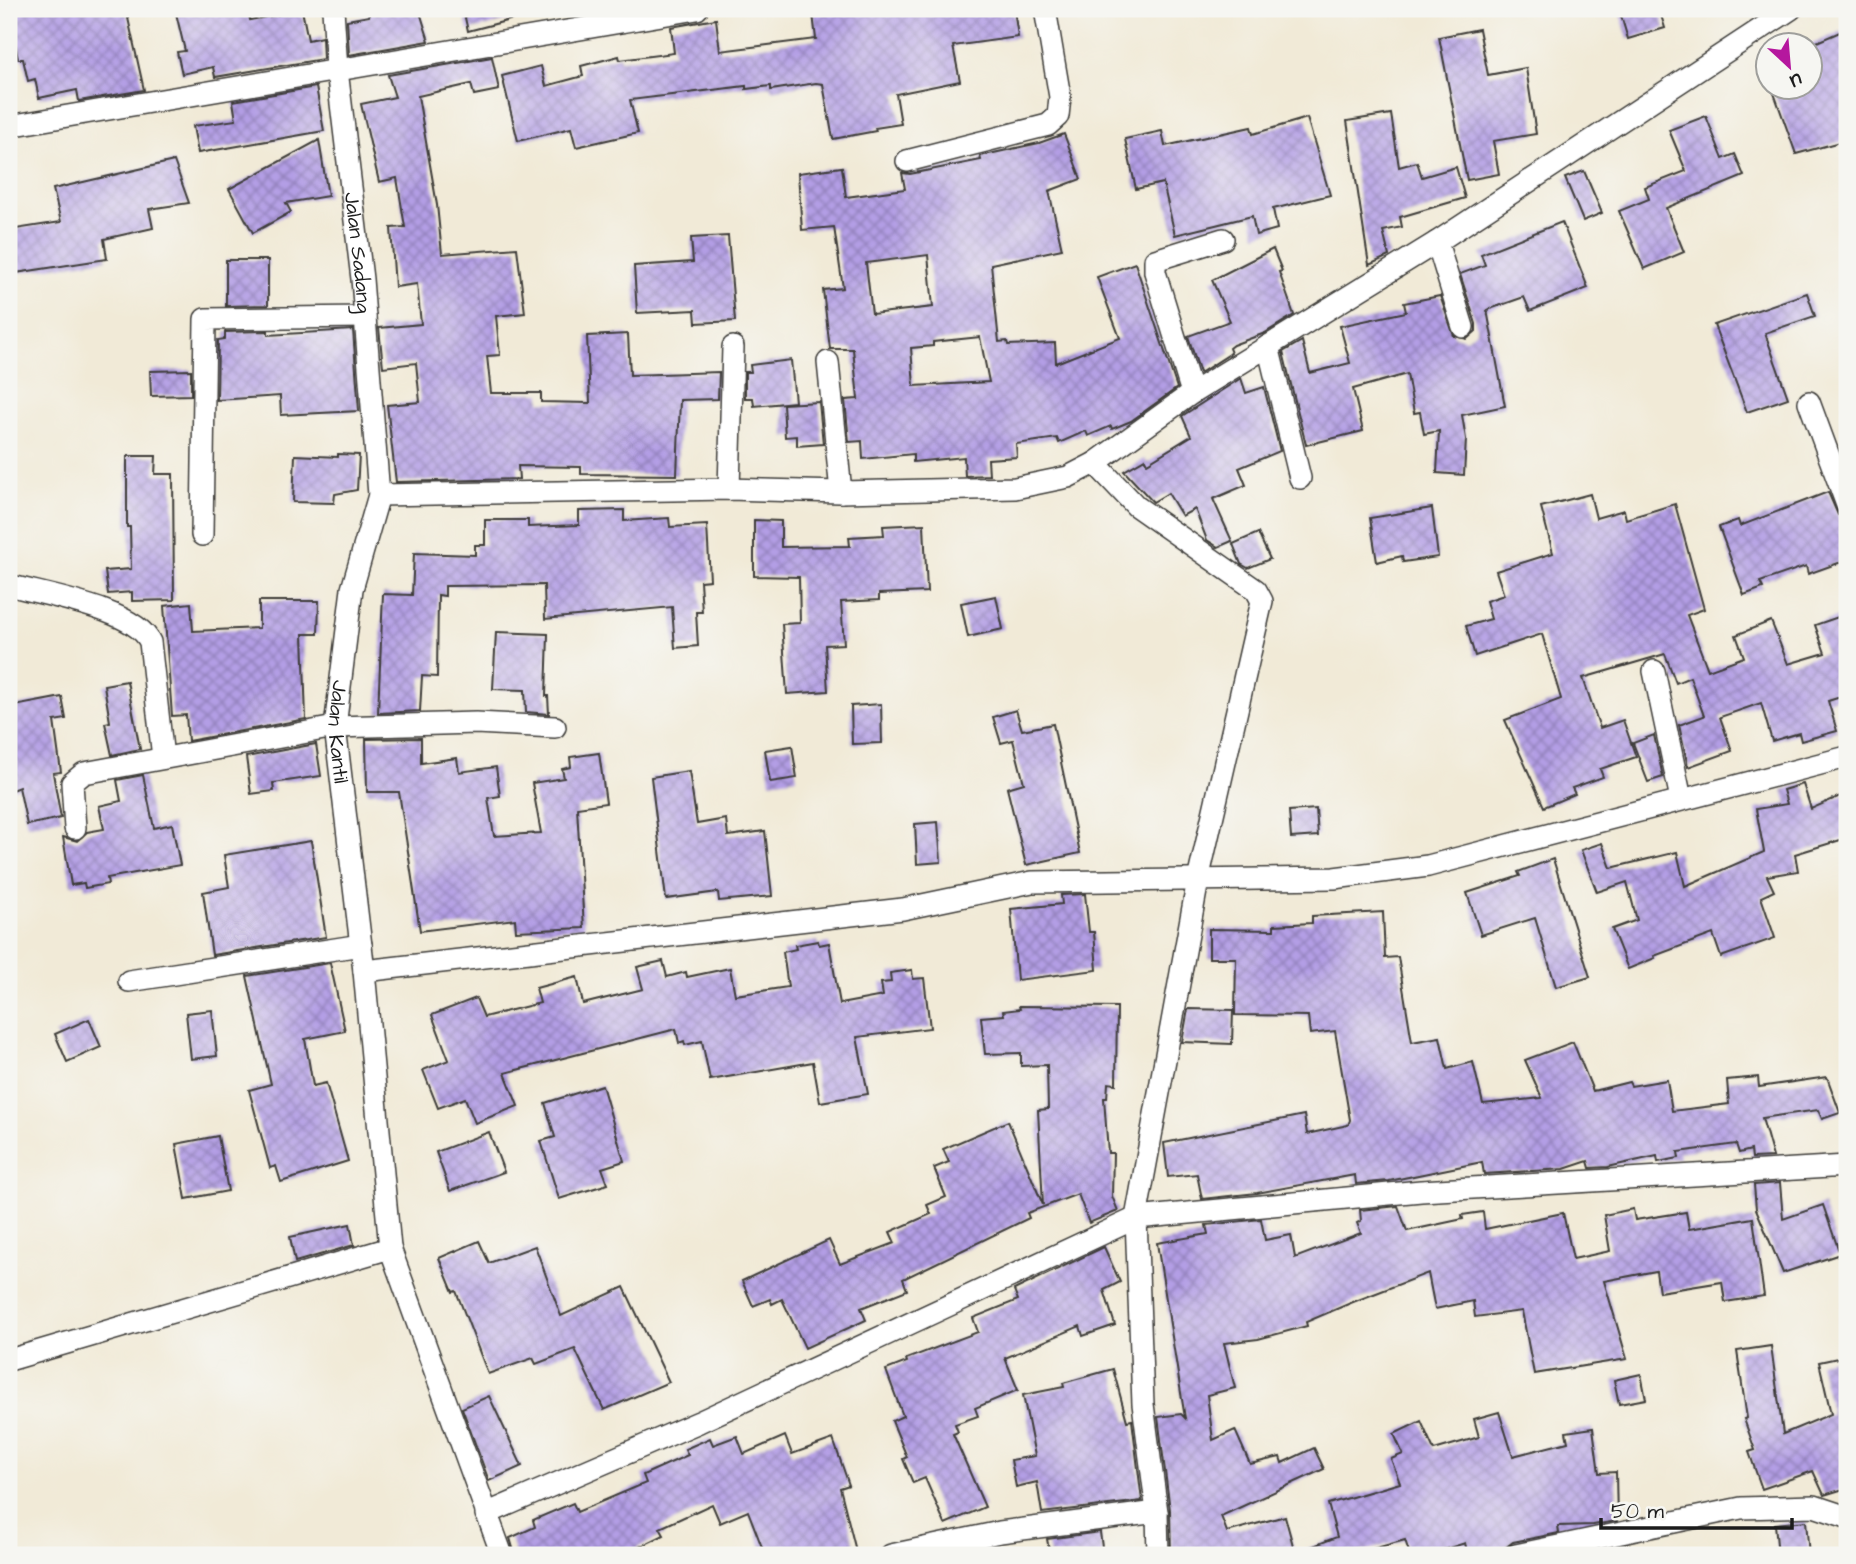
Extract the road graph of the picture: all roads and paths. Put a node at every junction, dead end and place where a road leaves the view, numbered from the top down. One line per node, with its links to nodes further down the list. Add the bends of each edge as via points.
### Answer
1 (333, 9): 5 (street, Jalan Sadang)
2 (697, 9): 5 (street)
3 (1045, 9): 7 (street, via 1058,116 1048,125)
4 (1791, 9): 9 (street)
5 (337, 71): 6 (street); 10 (street, Jalan Sadang)
6 (9, 126)
7 (907, 161)
8 (1223, 239): 15 (street, via 1155,260)
9 (1437, 242): 11 (street); 12 (street)
10 (365, 317): 21 (street, Jalan Sadang); 23 (street, via 205,319)
11 (1463, 327)
12 (1268, 346): 15 (street); 18 (street)
13 (733, 347): 19 (street)
14 (828, 362): 20 (street)
15 (1192, 393): 17 (street)
16 (1808, 402): 22 (street)
17 (1096, 463): 20 (street, via 1068,477 1014,488); 32 (street, via 1136,506 1261,594)
18 (1300, 478)
19 (729, 489): 20 (street); 21 (street)
20 (841, 492)
21 (379, 495): 26 (street, Jalan Kantil, via 352,589)
22 (1847, 505)
23 (202, 535)
24 (9, 585): 29 (street, via 120,616 145,631)
25 (1654, 671): 30 (street)
26 (335, 727): 27 (street, via 476,723); 29 (street); 33 (street, Jalan Kantil)
27 (555, 727)
28 (1847, 757): 30 (street)
29 (163, 758): 31 (street, via 75,778)
30 (1681, 799): 32 (street, via 1429,866 1334,878)
31 (75, 828)
32 (1198, 880): 34 (street, via 1032,882 904,909); 37 (street)
33 (361, 945): 34 (street, Jalan Kantil); 35 (street)
34 (365, 971): 38 (street, Jalan Kantil)
35 (129, 981)
36 (1847, 1166): 37 (street, via 1421,1191)
37 (1136, 1218): 40 (street, via 1143,1404); 41 (street, via 699,1422)
38 (390, 1248): 39 (street); 41 (street, Jalan Kantil)
39 (9, 1360)
40 (1157, 1512): 44 (street, via 1000,1532); 45 (street)
41 (486, 1514): 43 (street, Jalan Kantil)
42 (1847, 1517): 46 (street, via 1814,1506 1741,1508)
43 (502, 1555)
44 (891, 1555)
45 (1158, 1555)
46 (1516, 1555)

